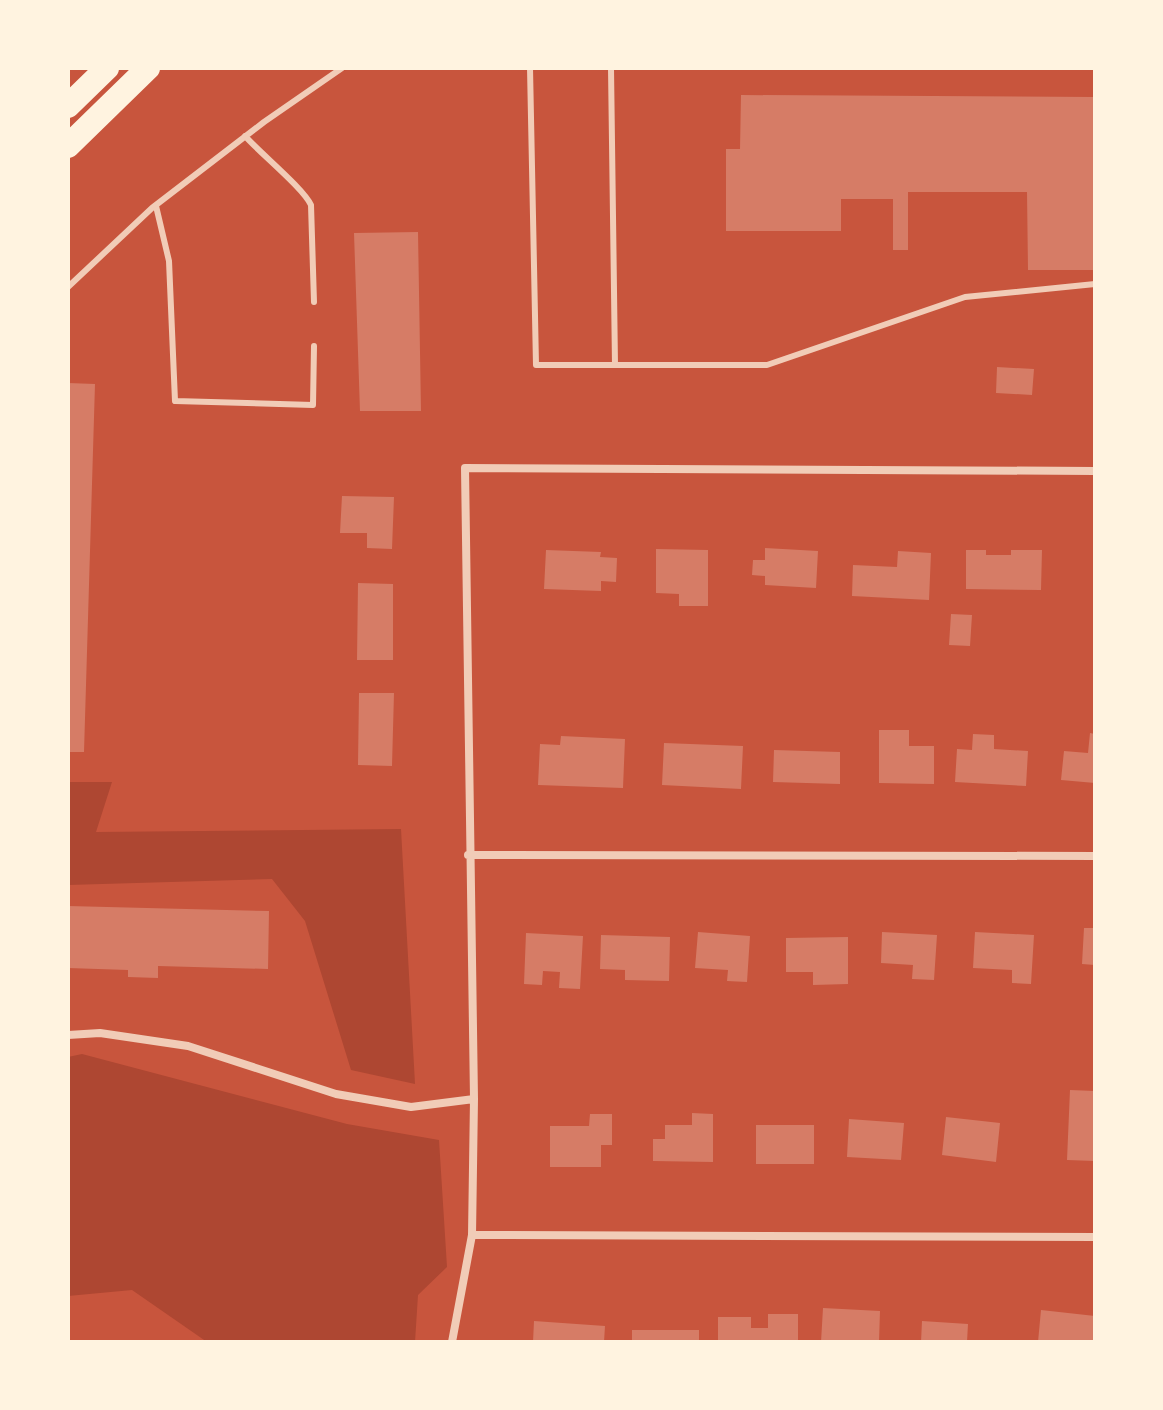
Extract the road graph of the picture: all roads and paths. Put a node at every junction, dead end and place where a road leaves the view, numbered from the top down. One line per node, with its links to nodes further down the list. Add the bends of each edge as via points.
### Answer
1 (107, 68): 6 (highway)
2 (148, 68): 8 (highway)
3 (342, 68): 7 (lane)
4 (530, 68): 14 (lane, via 536,365)
5 (611, 68): 14 (lane)
6 (68, 106)
7 (245, 136): 9 (lane); 12 (lane, via 307,195)
8 (68, 146)
9 (156, 206): 11 (lane); 13 (lane, via 169,261 175,401 313,405)
10 (1095, 284): 14 (lane, via 965,297 767,365)
11 (68, 287)
12 (314, 302)
13 (314, 346)
14 (615, 365)
15 (1095, 471): 16 (street, via 465,468)
16 (468, 855): 17 (street); 19 (street)
17 (1095, 856)
18 (68, 1035): 19 (street, via 100,1033 188,1046 336,1094 411,1107)
19 (474, 1099): 20 (street)
20 (472, 1235): 21 (street); 22 (street)
21 (1095, 1237)
22 (452, 1342)

